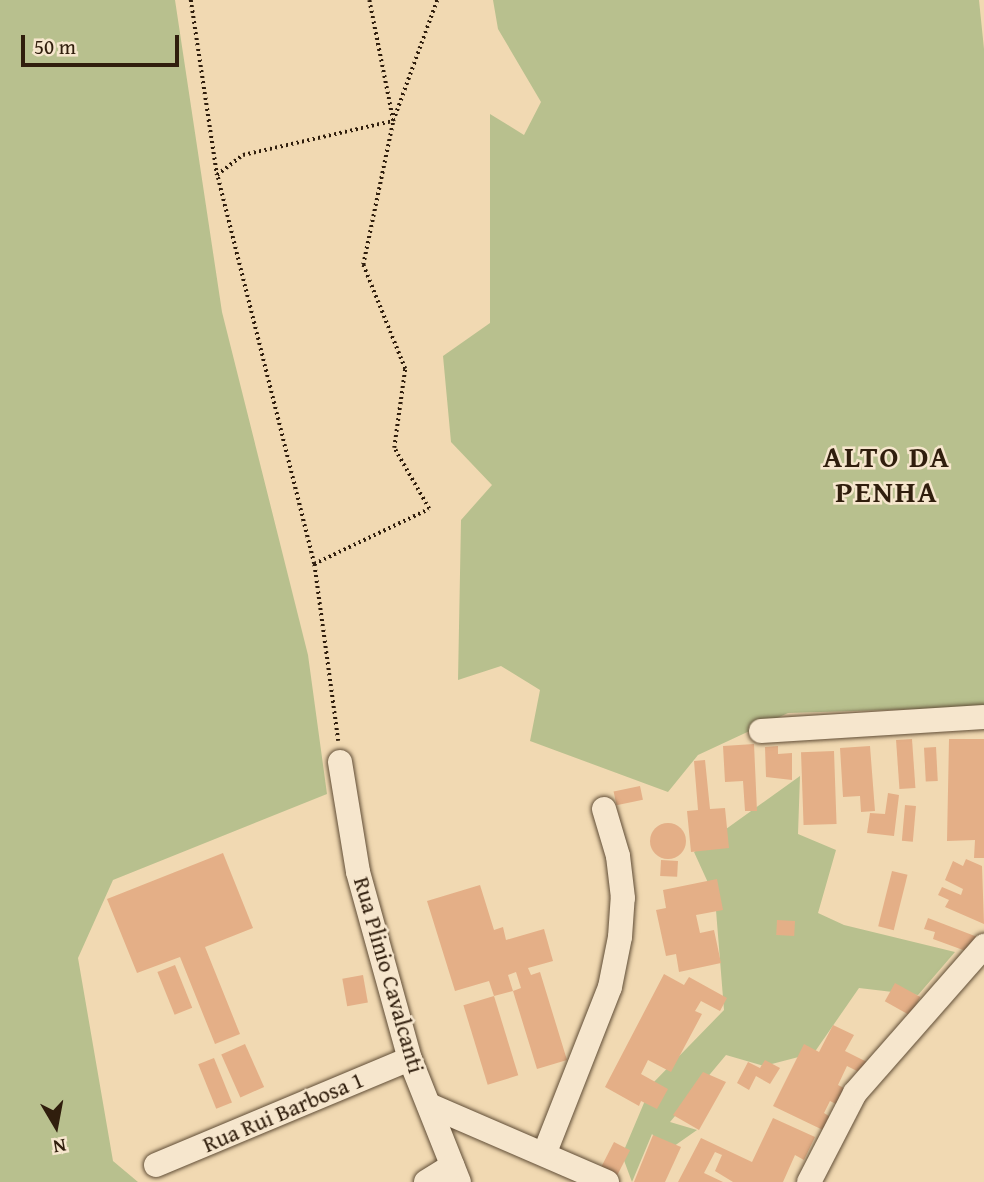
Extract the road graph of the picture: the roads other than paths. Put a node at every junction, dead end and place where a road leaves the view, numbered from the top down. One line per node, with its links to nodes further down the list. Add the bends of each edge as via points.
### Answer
1 (984, 717): 2 (street)
2 (761, 731)
3 (341, 762): 6 (street, Rua Plinio Cavalcanti, via 358,872)
4 (604, 809): 9 (street, via 618,856 620,937 610,987)
5 (984, 946): 13 (street, via 855,1093)
6 (410, 1059): 7 (street, Rua Plinio Cavalcanti); 8 (street, Rua Rui Barbosa 1)
7 (429, 1105): 9 (street); 10 (street, Rua Plinio Cavalcanti)
8 (156, 1165)
9 (557, 1166): 12 (street)
10 (455, 1174): 11 (street)
11 (426, 1182)
12 (607, 1182)
13 (809, 1182)

